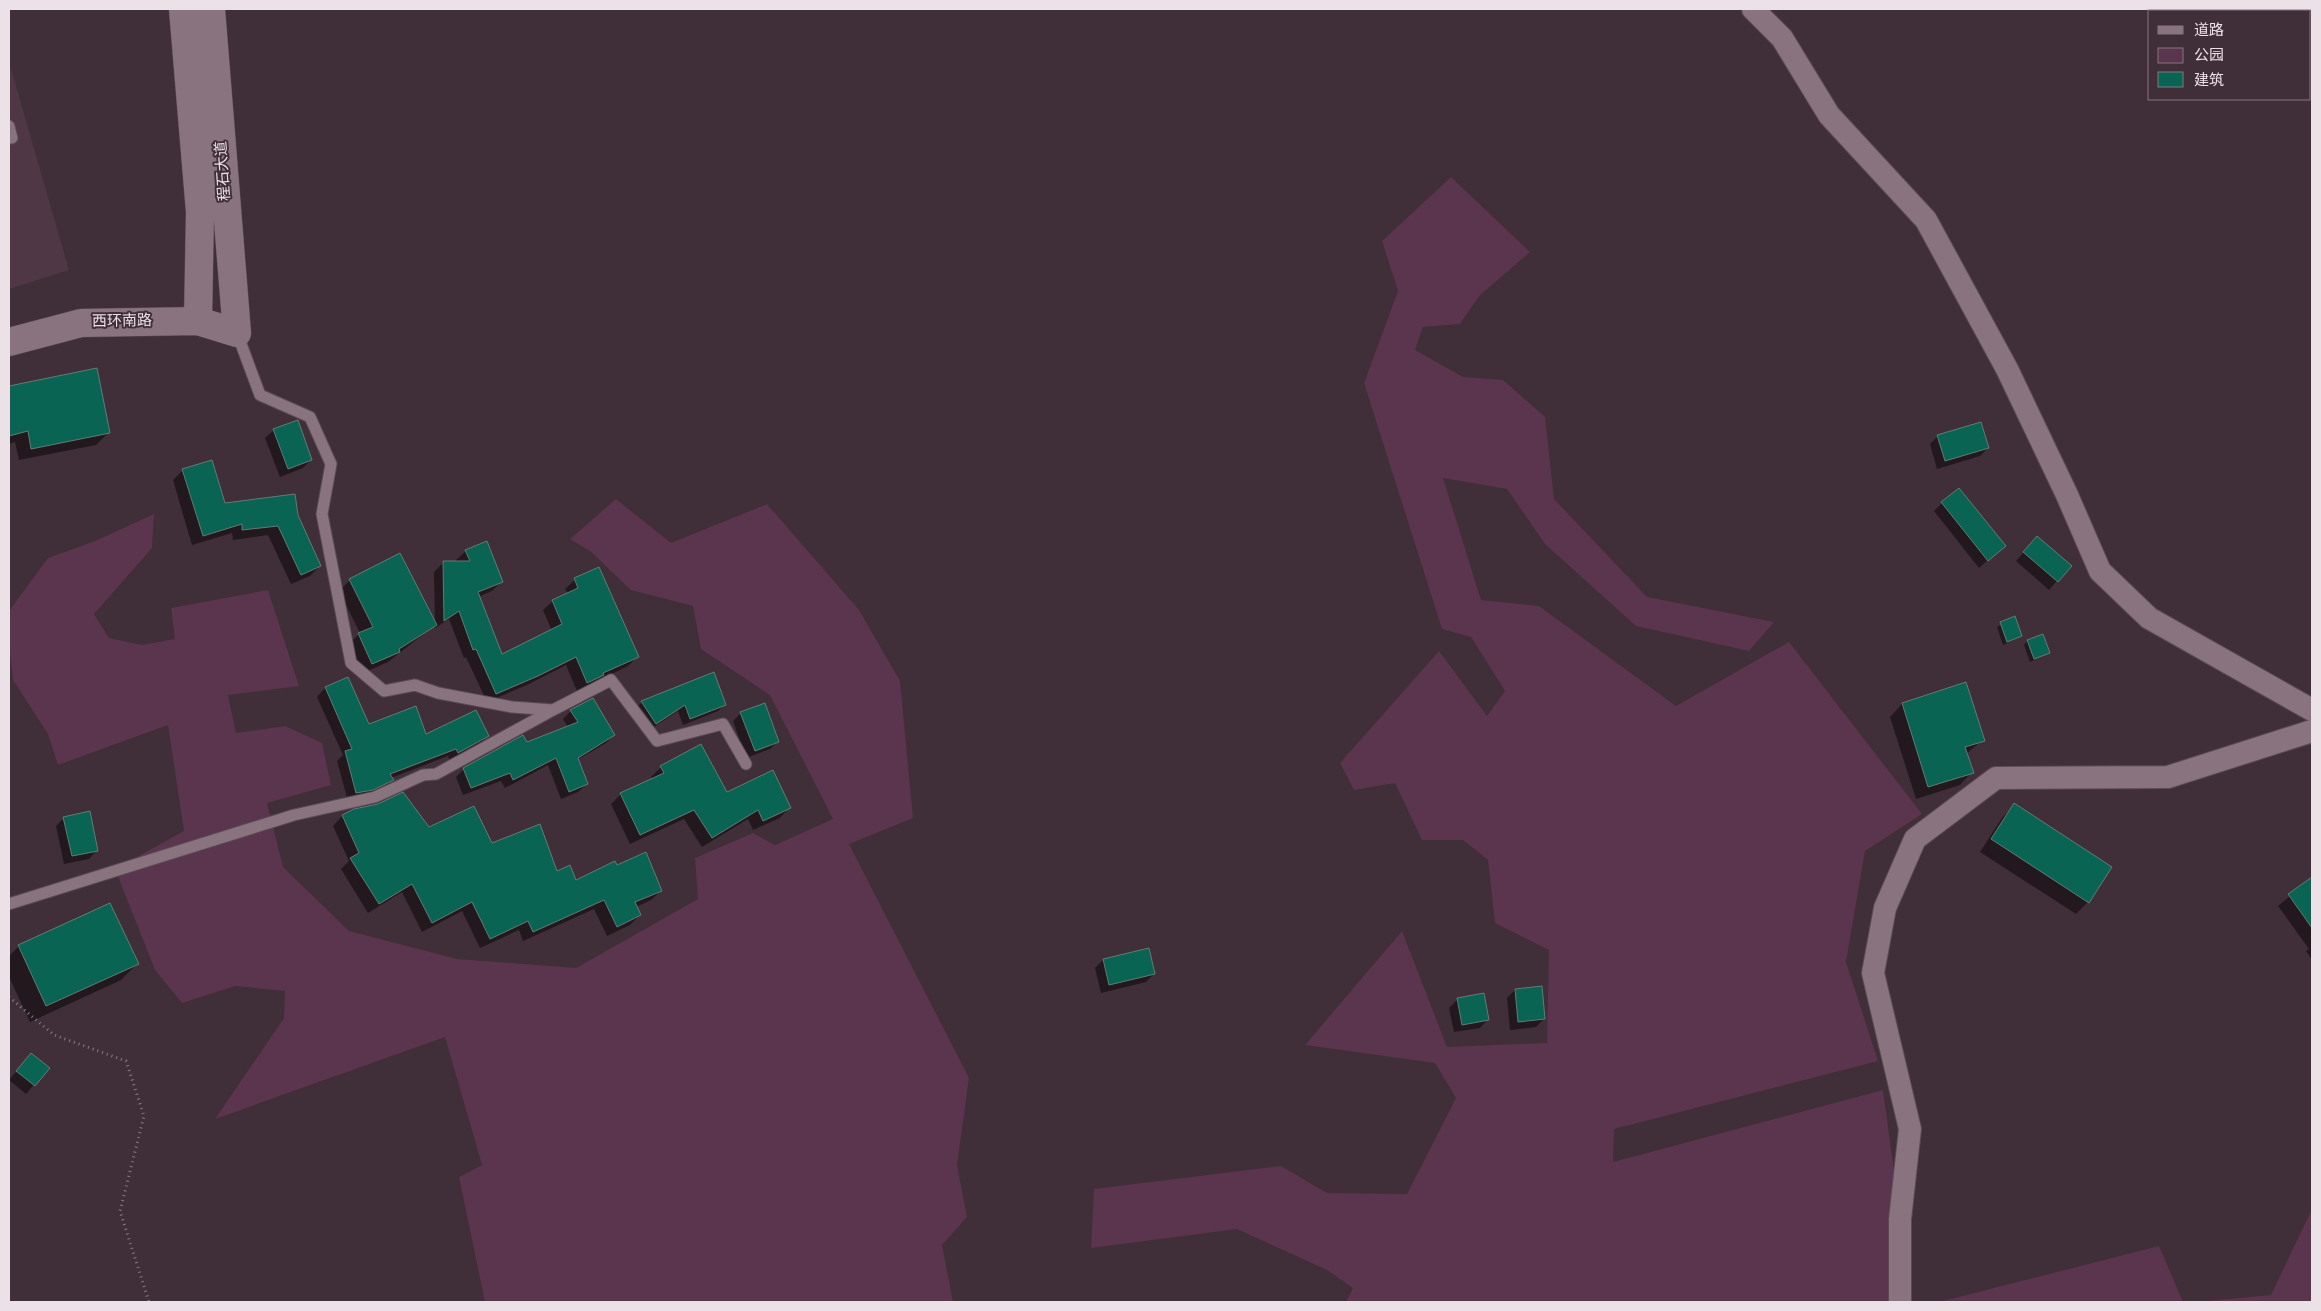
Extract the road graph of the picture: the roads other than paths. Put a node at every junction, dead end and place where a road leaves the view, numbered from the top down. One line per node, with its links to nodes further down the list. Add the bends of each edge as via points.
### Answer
1 (184, 9): 6 (street, 程石大道, via 200,212)
2 (211, 9): 7 (street, 程石大道)
3 (1753, 9): 10 (street, via 1782,38 1830,115 1926,220 2007,369 2068,495 2100,571 2149,618)
4 (9, 126): 5 (lane, via 12,138)
5 (9, 138)
6 (198, 321): 7 (street, 西环南路); 8 (street, 西环南路, via 81,323)
7 (236, 333): 9 (lane, via 260,395 310,417 331,464 322,514 351,663 384,691 415,686 512,707)
8 (9, 342)
9 (553, 710): 12 (lane, via 612,680 657,741 723,724); 13 (lane, via 436,774 423,776 376,797 294,815)
10 (2312, 710)
11 (2312, 731): 14 (street, via 2168,777 1996,778 1915,839 1885,908 1873,973 1910,1129 1900,1219)
12 (746, 764)
13 (9, 904)
14 (1900, 1302)

